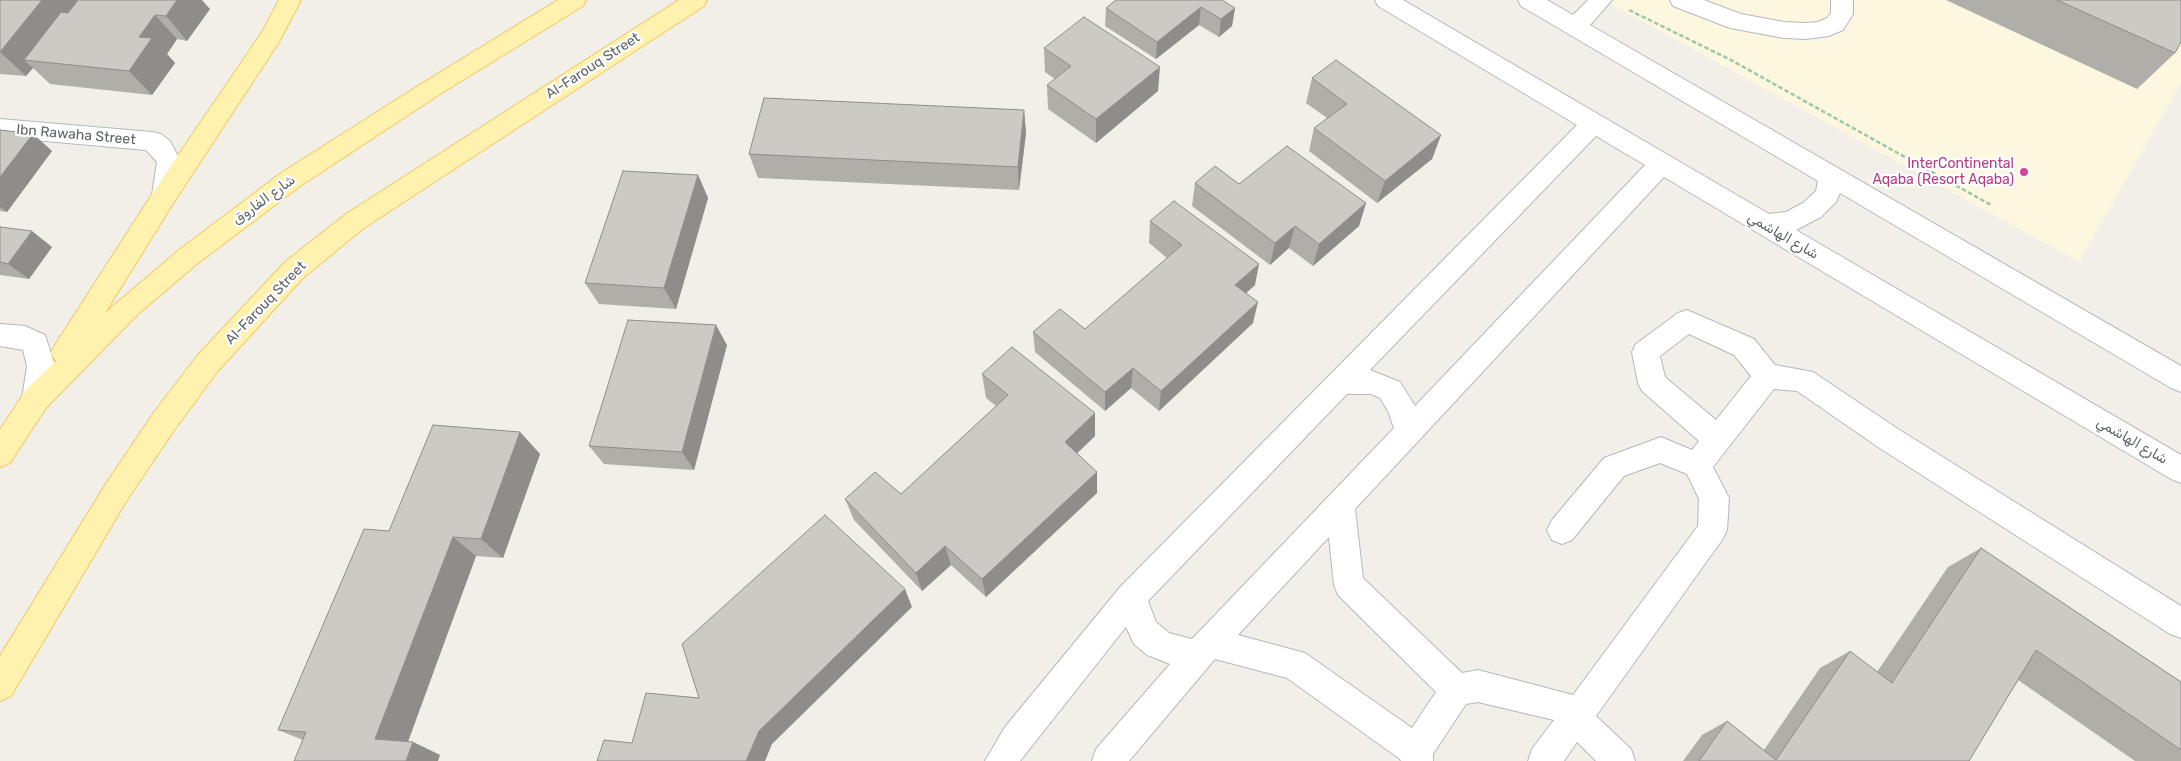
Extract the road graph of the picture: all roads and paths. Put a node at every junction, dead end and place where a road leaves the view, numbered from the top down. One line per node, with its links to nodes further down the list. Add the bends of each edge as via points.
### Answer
1 (290, 0): 15 (main road, via 271,36)
2 (575, 0): 22 (main road, شارع الفاروق, via 290,180 129,306)
3 (696, 0): 33 (main road, Al-Farouq Street, via 355,221 294,270 207,364 165,420 117,491)
4 (1386, 0): 11 (street, شارع الهاشمي)
5 (1530, 0): 10 (street)
6 (1601, 0): 10 (street)
7 (1681, 0): 8 (street, via 1738,22 1806,31 1836,24 1842,14)
8 (1842, 0)
9 (1627, 9): 16 (path, via 1731,60)
10 (1576, 26): 14 (street)
11 (1593, 124): 13 (street, شارع الهاشمي); 21 (street)
12 (0, 128): 15 (street, Ibn Rawaha Street, via 152,141 161,148 169,162)
13 (1661, 164): 17 (street, شارع الهاشمي); 23 (street)
14 (1832, 175): 17 (street, via 1827,195 1812,210 1791,221); 20 (street)
15 (165, 195): 22 (main road)
16 (1991, 205)
17 (1764, 225): 27 (street, شارع الهاشمي)
18 (0, 335): 22 (street, via 25,337 36,344 41,366)
19 (1768, 376): 24 (street); 24 (street, via 1744,347 1686,321 1646,352 1652,383); 31 (street, via 1803,380 1888,438)
20 (2181, 380)
21 (1342, 382): 23 (street, via 1373,382 1390,390 1401,406); 30 (street)
22 (36, 399): 25 (main road, شارع الفاروق)
23 (1409, 432): 28 (street)
24 (1718, 439): 26 (street)
25 (0, 454)
26 (1697, 466): 29 (street, via 1661,450 1614,467); 35 (street, via 1714,498 1712,530)
27 (2180, 469)
28 (1340, 505): 32 (street); 34 (street, via 1348,585)
29 (1562, 530)
30 (1132, 596): 32 (street, via 1136,616 1145,632 1158,644 1173,650); 37 (street)
31 (2181, 624)
32 (1204, 649): 36 (street, via 1294,664); 38 (street)
33 (0, 685)
34 (1457, 690): 35 (street, via 1478,686 1536,700 1564,707); 36 (street)
35 (1576, 719): 39 (street); 40 (street)
36 (1416, 755)
37 (1000, 761)
38 (1108, 761)
39 (1544, 761)
40 (1619, 761)

